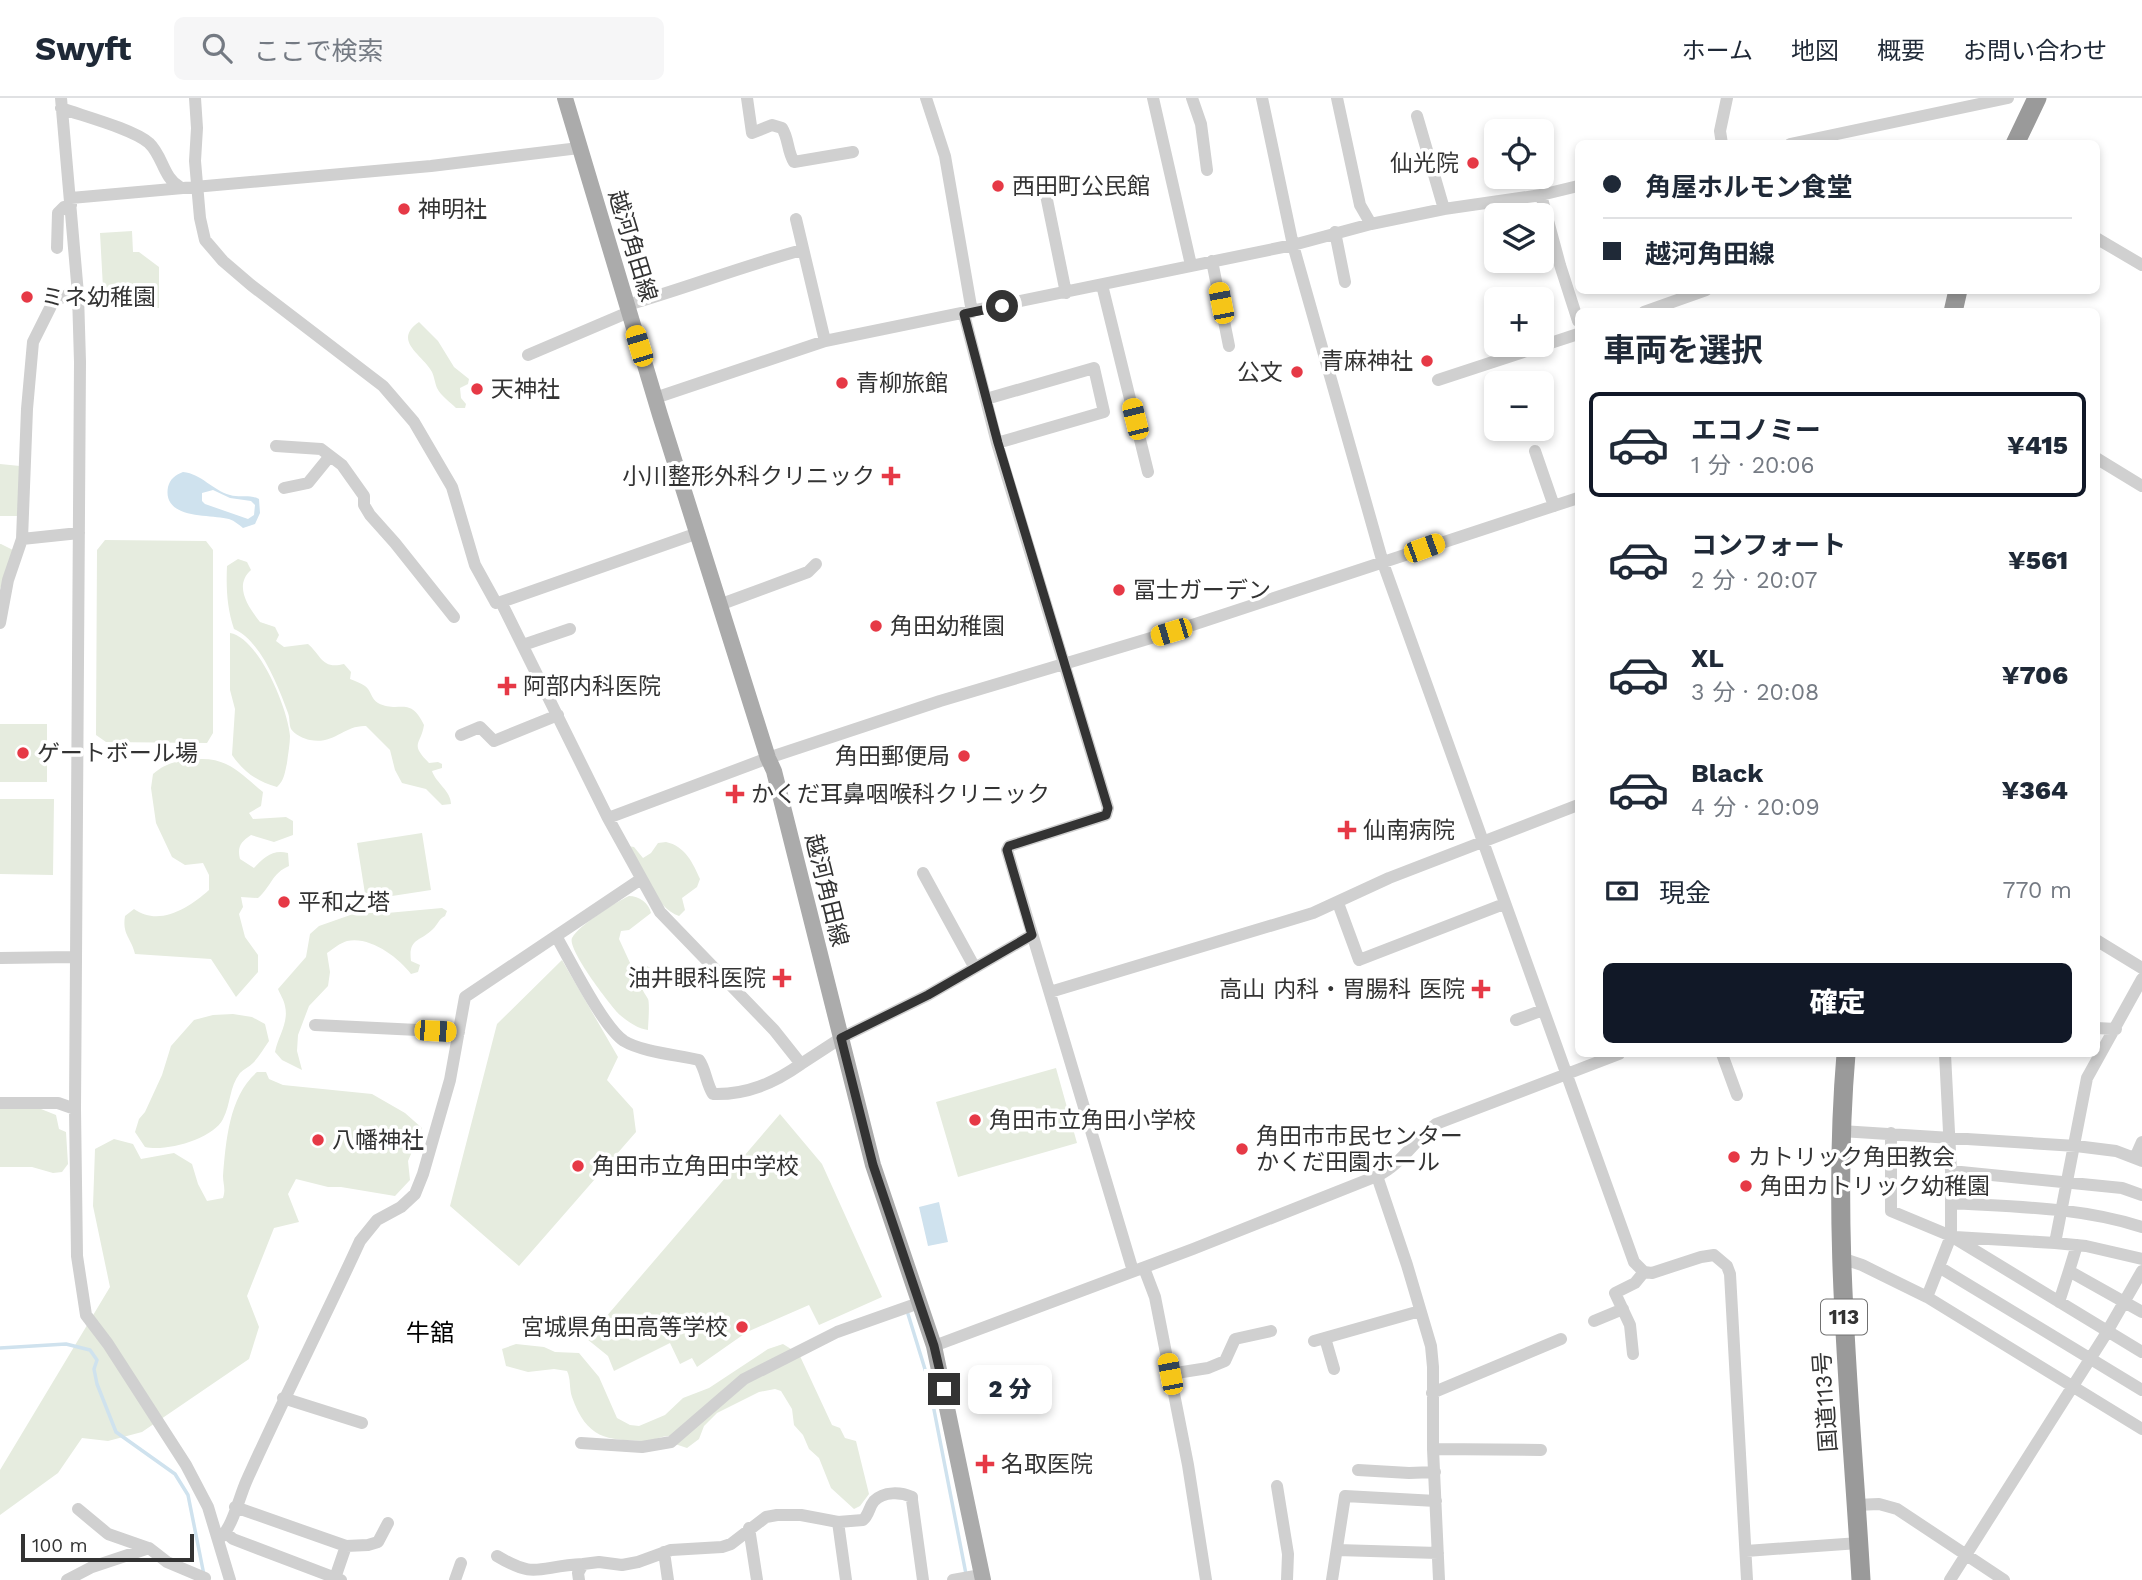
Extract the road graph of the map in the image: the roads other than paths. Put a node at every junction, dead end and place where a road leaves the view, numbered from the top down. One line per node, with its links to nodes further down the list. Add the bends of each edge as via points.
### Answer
1 (195, 98): 20 (street)
2 (565, 98): 17 (main road, 越河角田線)
3 (747, 98): 18 (street, via 752,133 772,125 782,128 794,162)
4 (926, 98): 45 (street, via 945,156)
5 (1153, 98): 35 (street)
6 (1192, 98): 19 (street, via 1201,124)
7 (1262, 98): 31 (street)
8 (1337, 98): 28 (street, via 1360,205)
9 (1727, 98): 14 (street)
10 (2008, 98): 15 (street)
11 (2037, 98): 16 (highway)
12 (61, 103): 21 (street, via 140,136 157,152 173,184); 25 (street)
13 (1417, 116): 26 (street)
14 (1721, 140)
15 (1809, 140)
16 (2017, 140)
17 (579, 148): 20 (street); 42 (main road, 越河角田線)
18 (853, 152)
19 (1207, 170)
20 (197, 186): 21 (street); 68 (street, via 202,230 212,250 283,311 383,386 414,422 452,487 475,565)
21 (180, 187): 25 (street)
22 (1575, 187): 23 (street)
23 (1541, 194): 26 (street); 44 (street)
24 (1046, 195): 39 (street)
25 (71, 202): 32 (street, via 58,213); 40 (street)
26 (1444, 209): 28 (street)
27 (796, 219): 33 (street)
28 (1371, 223): 29 (street)
29 (1335, 232): 31 (street); 37 (street)
30 (2100, 240): 36 (street)
31 (1293, 245): 34 (street); 66 (street)
32 (57, 248)
33 (802, 250): 42 (street); 47 (street)
34 (1212, 261): 35 (street); 48 (street)
35 (1191, 265): 38 (street)
36 (2142, 265)
37 (1345, 282)
38 (1102, 285): 39 (street); 58 (street)
39 (1066, 293): 45 (street)
40 (78, 294): 63 (street); 65 (street, via 53,302 33,342)
41 (1695, 294): 43 (street)
42 (628, 308): 49 (street); 51 (main road, 越河角田線)
43 (1655, 308)
44 (1575, 312)
45 (968, 313): 47 (street); 52 (street)
46 (1575, 335): 50 (street)
47 (825, 341): 51 (street)
48 (1229, 346)
49 (528, 355)
50 (1438, 380)
51 (655, 398): 64 (main road, 越河角田線)
52 (986, 399): 53 (street); 53 (street, via 1094,368 1104,412)
53 (998, 443): 74 (street)
54 (276, 446): 56 (street, via 321,449)
55 (1535, 451): 62 (street)
56 (330, 456): 60 (street, via 308,483); 70 (street, via 349,472 370,515)
57 (2100, 460): 59 (street)
58 (1148, 472)
59 (2142, 486)
60 (285, 488)
61 (1575, 499): 62 (street)
62 (1553, 506): 66 (street)
63 (79, 533): 65 (street); 88 (street)
64 (698, 533): 69 (main road, 越河角田線); 73 (street, via 501,602)
65 (22, 540): 71 (street)
66 (1383, 563): 74 (street); 80 (street)
67 (816, 564): 69 (street, via 808,572)
68 (496, 603)
69 (719, 605): 77 (main road, 越河角田線)
70 (454, 617)
71 (0, 622)
72 (570, 629): 73 (street)
73 (523, 645): 75 (street)
74 (1063, 664): 77 (street); 85 (street, via 1108,808 1106,815 1009,846)
75 (558, 715): 76 (street, via 494,741 480,727); 79 (street)
76 (461, 735)
77 (768, 758): 79 (street); 100 (main road, 越河角田線)
78 (1575, 806): 80 (street)
79 (608, 818): 82 (street)
80 (1482, 841): 83 (street); 84 (street)
81 (923, 873): 90 (street)
82 (641, 879): 86 (street); 107 (street, via 660,912)
83 (1338, 903): 84 (street, via 1359,960); 93 (street)
84 (1504, 904): 94 (street)
85 (1032, 935): 90 (street); 93 (street)
86 (556, 936): 99 (street, via 465,997); 107 (street, via 619,1037 634,1045 699,1060 713,1094 778,1080)
87 (2100, 942): 91 (street)
88 (75, 957): 89 (street); 111 (street)
89 (0, 958)
90 (975, 968): 100 (street)
91 (2142, 968)
92 (2142, 979): 98 (street)
93 (1050, 992): 131 (street)
94 (1543, 1010): 95 (street); 108 (street)
95 (1516, 1020)
96 (315, 1026): 99 (street)
97 (2100, 1028): 98 (street)
98 (2116, 1029): 101 (street)
99 (459, 1032): 155 (street, via 450,1080 415,1194 377,1220 360,1241)
100 (841, 1038): 107 (street); 138 (main road, 越河角田線, via 873,1165)
101 (2100, 1056)
102 (1610, 1057): 108 (street)
103 (1724, 1057): 109 (street)
104 (1846, 1057): 112 (highway, 国道113号 / 113)
105 (1945, 1057): 114 (street)
106 (2099, 1057): 116 (street, via 2087,1078)
107 (801, 1064)
108 (1565, 1073): 119 (street, via 1436,1124 1399,1162); 133 (street, via 1634,1262)
109 (1737, 1095)
110 (0, 1103): 111 (street, via 58,1103)
111 (75, 1109): 171 (street, via 77,1256 86,1315 186,1465)
112 (1841, 1131): 113 (street); 128 (highway, 国道113号 / 113)
113 (1891, 1133): 114 (street); 125 (street, via 1891,1211)
114 (1948, 1139): 116 (street); 118 (street)
115 (2142, 1142): 117 (street)
116 (2076, 1146): 117 (street); 120 (street)
117 (2139, 1159)
118 (1951, 1171): 120 (street); 122 (street)
119 (1377, 1176): 131 (street); 140 (street)
120 (2069, 1182): 121 (street); 123 (street)
121 (2142, 1195)
122 (1951, 1203): 123 (street); 125 (street)
123 (2063, 1210): 124 (street); 126 (street)
124 (2142, 1227)
125 (1951, 1236): 126 (street); 130 (street); 136 (street)
126 (2055, 1243): 127 (street)
127 (2077, 1245): 129 (street); 132 (street)
128 (1841, 1258): 135 (street); 165 (highway, 国道113号 / 113)
129 (2142, 1259)
130 (1939, 1267): 135 (street); 149 (street)
131 (1139, 1270): 146 (street); 151 (street, via 1155,1297)
132 (2069, 1271): 136 (street); 137 (street)
133 (1644, 1272): 139 (street, via 1635,1283 1615,1293); 176 (street, via 1714,1255 1730,1274)
134 (2142, 1273): 137 (street)
135 (1927, 1297): 152 (street)
136 (2059, 1302): 144 (street)
137 (2124, 1302): 141 (street); 144 (street)
138 (919, 1303): 146 (main road, 越河角田線); 158 (street, via 837,1332 744,1379 671,1442 642,1447)
139 (1623, 1309): 142 (street); 148 (street)
140 (1420, 1311): 150 (street, via 1319,1339); 154 (street, via 1431,1346)
141 (2142, 1312)
142 (1594, 1321)
143 (1271, 1331): 151 (street, via 1235,1339 1229,1356 1220,1364)
144 (2108, 1331): 147 (street); 149 (street)
145 (1560, 1339): 154 (street)
146 (934, 1346): 183 (main road, 越河角田線)
147 (2142, 1352)
148 (1633, 1354)
149 (2090, 1359): 152 (street); 153 (street)
150 (1334, 1369)
151 (1170, 1374): 195 (street)
152 (2073, 1387): 157 (street); 179 (street)
153 (2142, 1390)
154 (1432, 1393): 159 (street)
155 (283, 1398): 156 (street); 166 (street)
156 (362, 1423)
157 (2142, 1429)
158 (581, 1443)
159 (1433, 1449): 160 (street); 162 (street)
160 (1541, 1450)
161 (1358, 1470): 162 (street)
162 (1435, 1472): 164 (street)
163 (1277, 1486): 196 (street, via 1288,1554)
164 (1436, 1501): 175 (street, via 1345,1496); 178 (street)
165 (1856, 1505): 172 (highway, 国道113号 / 113); 179 (street, via 1897,1509)
166 (235, 1507): 171 (street); 173 (street)
167 (78, 1509): 174 (street, via 108,1534)
168 (838, 1521): 170 (street, via 778,1515); 192 (street); 193 (street, via 866,1519 875,1499 883,1495 902,1492 912,1497)
169 (388, 1523): 173 (street, via 378,1542)
170 (750, 1528): 177 (street, via 722,1548); 191 (street)
171 (223, 1536): 185 (street); 187 (street)
172 (1859, 1543): 176 (street); 200 (highway, 国道113号 / 113)
173 (346, 1546): 185 (street)
174 (149, 1548): 184 (street); 186 (street)
175 (1337, 1550): 178 (street); 197 (street)
176 (1746, 1551): 199 (street)
177 (664, 1552): 182 (street, via 622,1565); 190 (street)
178 (1438, 1553): 198 (street)
179 (1966, 1555): 201 (street); 202 (street)
180 (497, 1556): 182 (street, via 519,1577 529,1580)
181 (461, 1563): 188 (street)
182 (583, 1564): 189 (street)
183 (982, 1578): 194 (street)
184 (203, 1579): 187 (street)
185 (338, 1579)
186 (67, 1580)
187 (230, 1580)
188 (455, 1580)
189 (579, 1580)
190 (668, 1580)
191 (757, 1580)
192 (846, 1580)
193 (923, 1580)
194 (954, 1580)
195 (1206, 1580)
196 (1287, 1580)
197 (1332, 1580)
198 (1439, 1580)
199 (1747, 1580)
200 (1861, 1580)
201 (1950, 1580)
202 (2004, 1580)

